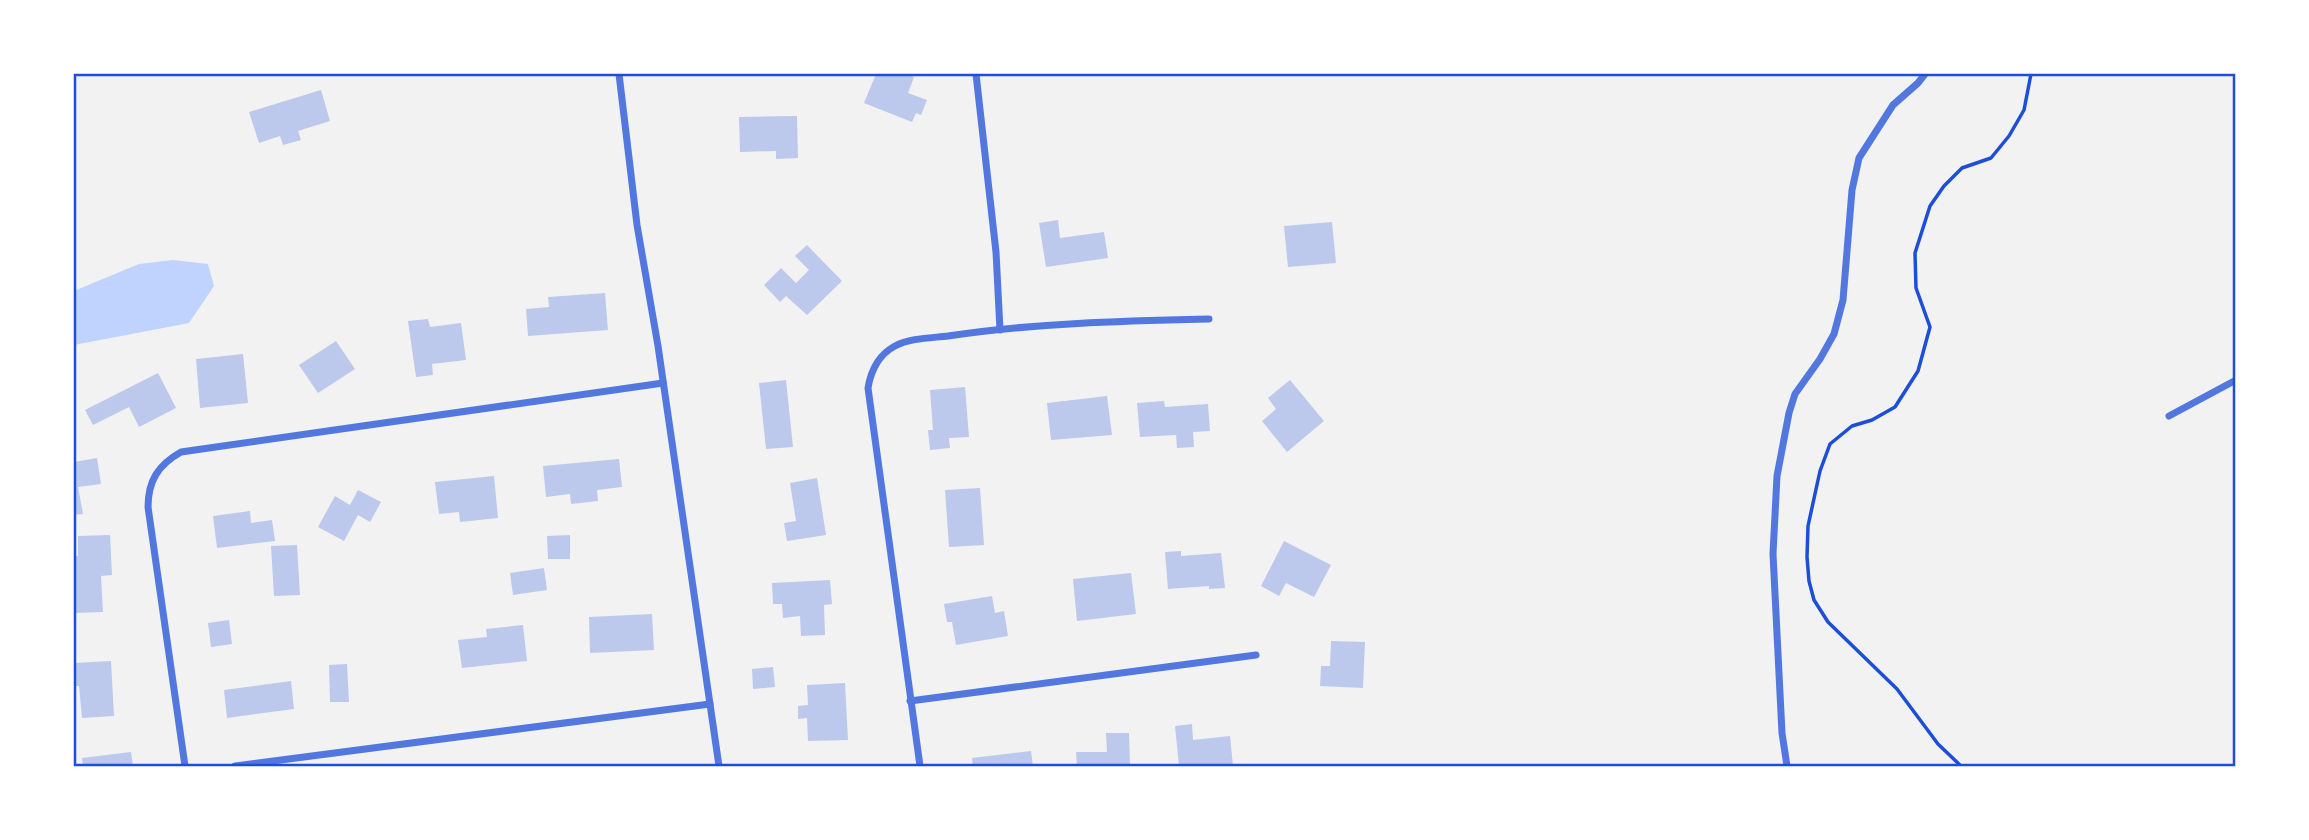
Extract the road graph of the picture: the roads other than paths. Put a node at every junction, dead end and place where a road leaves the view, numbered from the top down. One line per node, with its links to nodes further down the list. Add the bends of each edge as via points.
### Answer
1 (619, 74): 7 (street)
2 (976, 74): 5 (street)
3 (1925, 74): 16 (street, via 1893,105 1859,158 1843,300 1834,334 1795,394 1789,413 1777,475 1773,554)
4 (1209, 319): 5 (street)
5 (1000, 330): 10 (street, via 898,344 886,351 870,374 867,388)
6 (2235, 380): 8 (street)
7 (663, 383): 11 (street); 12 (street, via 181,452 169,458 152,480 148,507)
8 (2169, 416)
9 (1256, 656): 10 (street)
10 (910, 701): 15 (street)
11 (710, 704): 13 (street); 14 (street)
12 (185, 766)
13 (234, 766)
14 (719, 766)
15 (920, 766)
16 (1787, 766)

